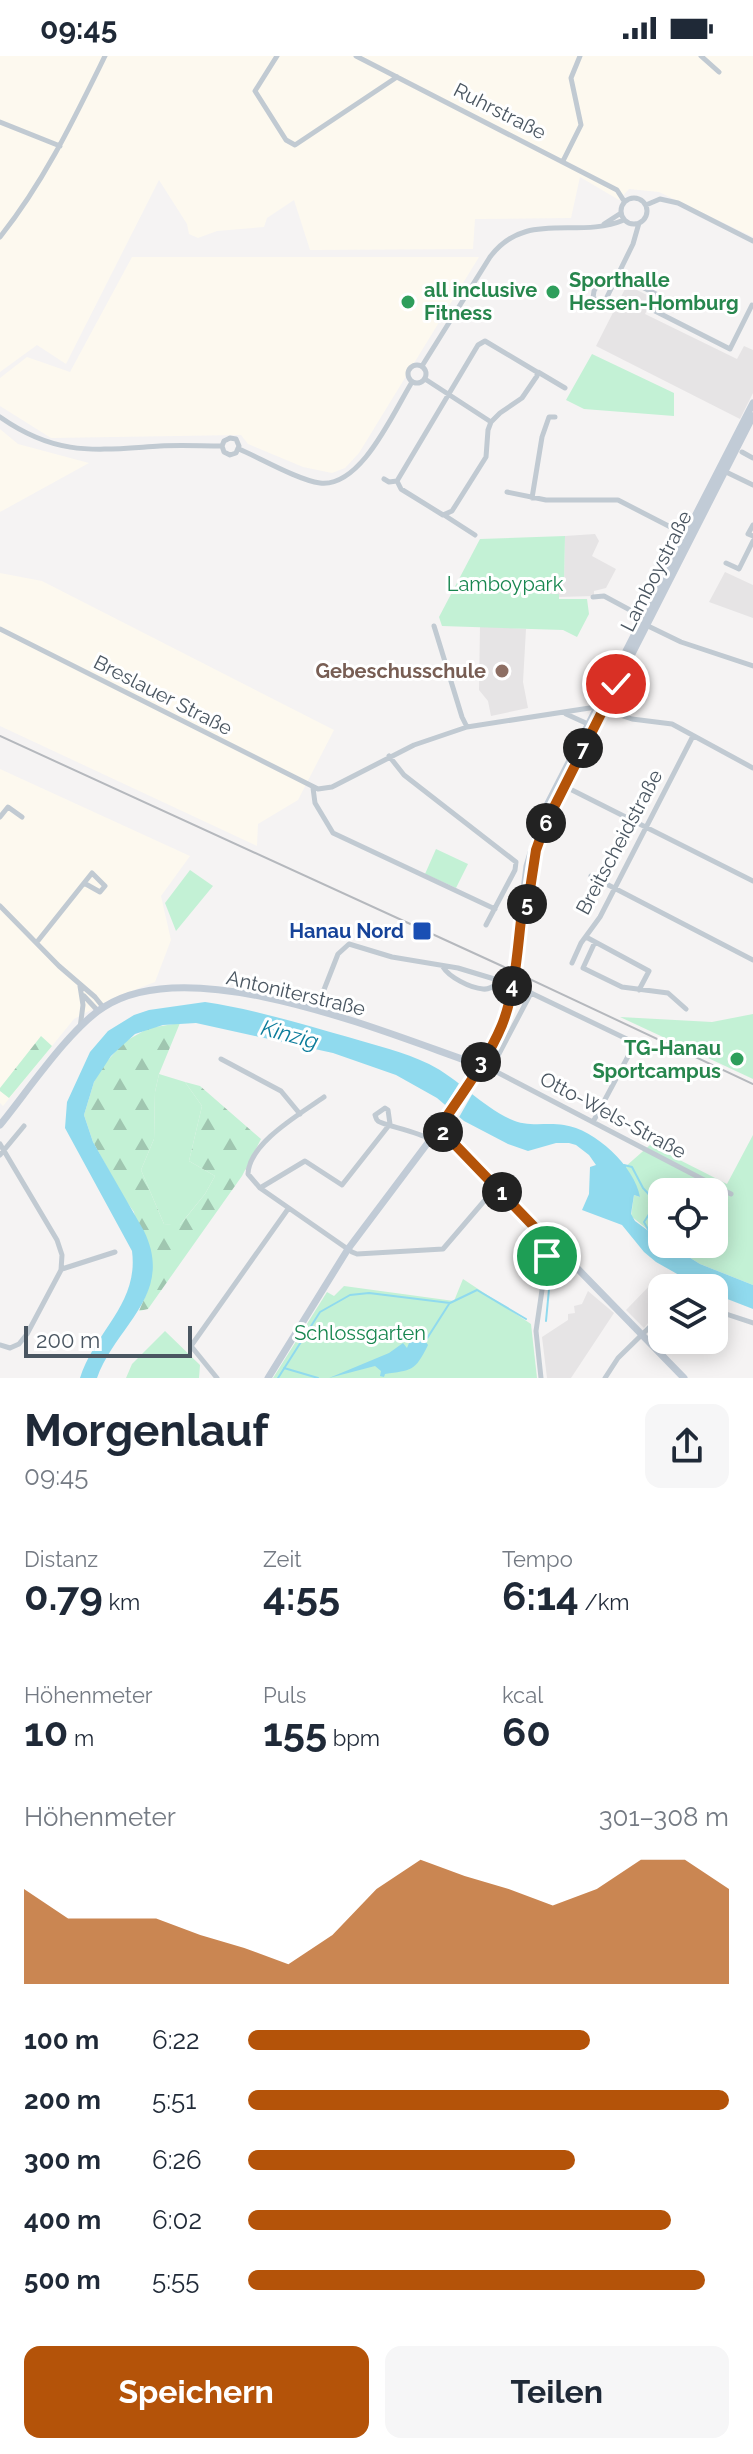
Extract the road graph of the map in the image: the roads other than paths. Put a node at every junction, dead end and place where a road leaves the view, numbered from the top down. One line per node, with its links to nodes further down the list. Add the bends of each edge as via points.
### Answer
1 (105, 56): 9 (street)
2 (277, 56): 7 (street, via 255,91 289,142 298,145)
3 (356, 56): 7 (street, Ruhrstraße)
4 (580, 56): 10 (street, via 571,78 581,125)
5 (701, 56): 6 (street)
6 (719, 72)
7 (397, 77): 10 (street, Ruhrstraße)
8 (0, 122): 9 (street)
9 (60, 146): 17 (street)
10 (563, 161): 11 (street, Ruhrstraße, via 617,190)
11 (624, 201): 12 (street, via 634,197); 13 (street)
12 (646, 205): 15 (street); 18 (street, via 669,200)
13 (621, 213): 14 (street); 16 (street)
14 (624, 220): 15 (street); 16 (street)
15 (639, 223): 19 (street)
16 (600, 227): 21 (street, via 531,229 503,242)
17 (0, 237)
18 (753, 241)
19 (616, 278): 19 (street, via 600,281 593,298 604,301); 20 (street, via 662,297 655,311 730,349)
20 (752, 305)
21 (422, 366): 23 (street); 24 (street, via 409,369)
22 (537, 372): 25 (street); 26 (street, via 485,341); 31 (street, via 522,398)
23 (425, 379): 24 (street); 26 (street)
24 (412, 382): 33 (street, via 361,466 339,482 313,481)
25 (565, 388)
26 (448, 394): 31 (street); 38 (street)
27 (753, 403): 36 (main road, Lamboystraße)
28 (753, 416): 36 (main road, Lamboystraße)
29 (0, 417): 32 (street, via 44,441 76,449)
30 (555, 417): 41 (street, via 549,417 544,430)
31 (491, 422): 42 (street, via 483,462 452,511)
32 (222, 446): 33 (street, via 230,455); 33 (street, via 233,438)
33 (239, 449)
34 (742, 452): 35 (street)
35 (753, 458)
36 (722, 470): 39 (street); 45 (main road, Lamboystraße); 49 (main road, Lamboystraße)
37 (384, 479): 38 (street)
38 (397, 481): 42 (street, via 401,489)
39 (753, 485)
40 (507, 492): 41 (street)
41 (532, 498): 45 (street, via 615,499)
42 (443, 515): 44 (street)
43 (753, 525): 46 (street, via 748,534)
44 (475, 535)
45 (686, 535): 49 (main road, Lamboystraße)
46 (753, 538): 47 (street, via 739,569)
47 (726, 563)
48 (593, 597): 49 (street, Lamboystraße, via 604,596)
49 (643, 621): 52 (street, via 684,643); 53 (main road, Lamboystraße)
50 (434, 626): 56 (street)
51 (0, 629): 61 (street, Breslauer Straße)
52 (753, 666)
53 (600, 708): 54 (street); 55 (main road, Lamboystraße); 57 (street, via 632,719 668,722); 60 (main road, Lamboystraße)
54 (561, 712): 55 (street); 56 (street)
55 (588, 724): 71 (main road, Lamboystraße, via 537,828)
56 (467, 727): 58 (street)
57 (693, 736): 59 (street); 64 (street, Breitscheidstraße)
58 (389, 756): 61 (street, via 332,787); 70 (street, via 400,772 516,862)
59 (753, 768)
60 (564, 786): 64 (street); 71 (main road, Lamboystraße, via 536,850)
61 (313, 788): 70 (street, via 333,833)
62 (0, 817): 63 (street, via 8,807)
63 (22, 817)
64 (646, 827): 66 (street); 68 (street, Breitscheidstraße)
65 (591, 876): 68 (street)
66 (753, 881)
67 (84, 883): 74 (street)
68 (615, 888): 73 (street, Breitscheidstraße); 76 (street)
69 (0, 906): 74 (street)
70 (495, 909): 72 (street)
71 (521, 920): 89 (main road, Lamboystraße, via 505,1014)
72 (486, 925)
73 (586, 937): 75 (street); 77 (street, Breitscheidstraße)
74 (37, 942): 80 (street)
75 (595, 942): 81 (street, via 649,971); 81 (street, via 583,968)
76 (753, 960)
77 (572, 963)
78 (442, 966): 79 (street); 79 (street, via 449,975 483,989); 86 (street, via 349,944 338,954)
79 (501, 981): 83 (street, bridge)
80 (77, 982): 82 (street); 84 (street)
81 (639, 990): 85 (street, via 668,993)
82 (82, 992): 84 (street, via 91,1007); 87 (street)
83 (531, 993): 90 (street); 93 (street, via 633,1044)
84 (100, 1009): 86 (main road, Antoniterstraße, via 132,995 184,987); 87 (main road)
85 (686, 1009)
86 (316, 1010): 89 (main road, Antoniterstraße)
87 (79, 1028): 94 (main road)
88 (221, 1059): 92 (street, via 281,1091)
89 (479, 1065): 90 (street, Otto-Wels-Straße); 96 (main road, Lamboystraße)
90 (491, 1069): 93 (street, Otto-Wels-Straße)
91 (324, 1097): 92 (street)
92 (300, 1114): 100 (street, via 257,1150 248,1170)
93 (593, 1122): 101 (street, Otto-Wels-Straße)
94 (0, 1125)
95 (24, 1126): 98 (street)
96 (439, 1128): 97 (main road, Lamboystraße); 99 (main road)
97 (430, 1139): 100 (street, via 390,1124 342,1185 305,1161); 104 (main road, Lamboystraße)
98 (1, 1150): 108 (street, via 59,1245)
99 (497, 1186): 103 (main road); 104 (street, via 443,1249 357,1254)
100 (260, 1188): 102 (street)
101 (731, 1194)
102 (288, 1209): 104 (street); 114 (street, via 191,1346)
103 (546, 1245): 106 (main road, via 553,1244); 107 (main road)
104 (348, 1249): 115 (main road, Lamboystraße)
105 (115, 1252): 108 (street)
106 (556, 1252): 107 (main road); 112 (main road)
107 (547, 1256): 116 (street, via 536,1331)
108 (61, 1270): 113 (street, via 22,1341 10,1348)
109 (728, 1315): 110 (street)
110 (753, 1323)
111 (648, 1331): 112 (street)
112 (644, 1335): 117 (street); 118 (main road)
113 (0, 1345)
114 (217, 1378)
115 (268, 1378)
116 (541, 1378)
117 (605, 1378)
118 (684, 1378)

